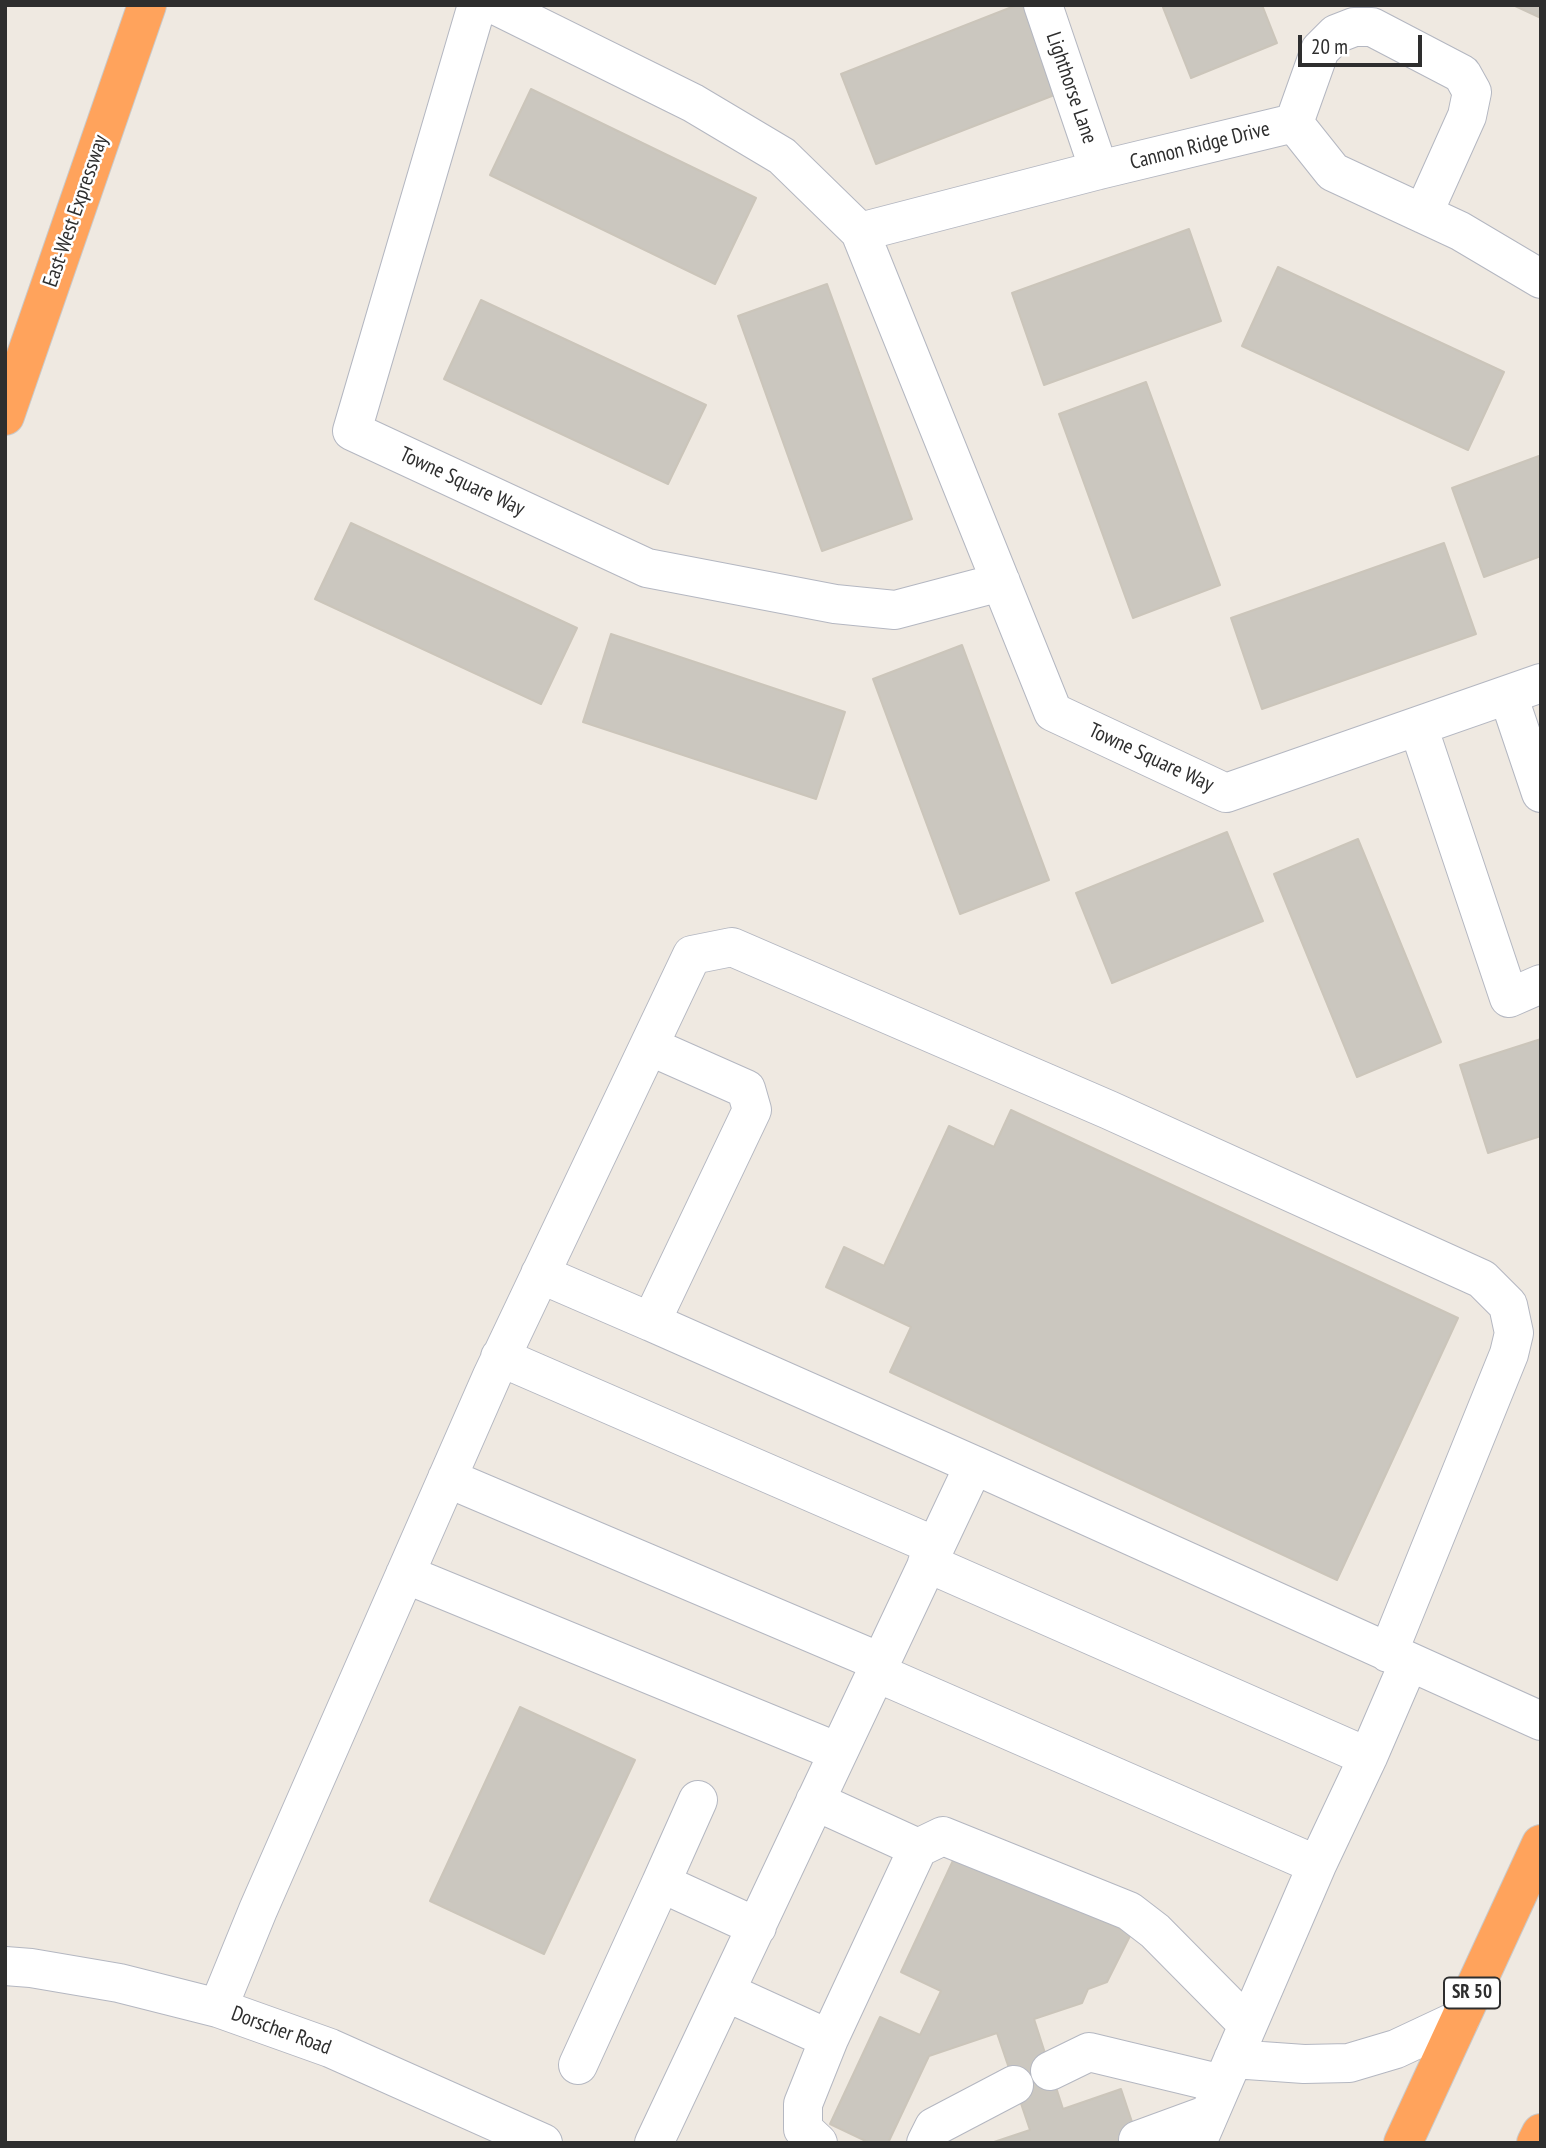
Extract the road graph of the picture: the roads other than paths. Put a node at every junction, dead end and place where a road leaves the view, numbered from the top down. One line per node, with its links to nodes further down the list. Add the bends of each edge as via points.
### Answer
1 (146, 5): 10 (highway, East-West Expressway)
2 (477, 5): 11 (street, Towne Square Way, via 352,431 647,568 835,604 895,610)
3 (495, 5): 8 (street, Towne Square Way, via 693,103 782,156)
4 (1043, 5): 6 (street, Lighthorse Lane)
5 (1294, 123): 6 (street, Cannon Ridge Drive); 7 (street, Cannon Ridge Drive, via 1333,172); 7 (street, via 1320,50 1336,34 1354,27 1372,27 1462,74 1472,92 1466,116)
6 (1099, 170): 8 (street, Cannon Ridge Drive)
7 (1423, 214): 9 (street, Cannon Ridge Drive)
8 (860, 232): 11 (street, Towne Square Way)
9 (1541, 279)
10 (5, 416)
11 (1001, 582): 13 (street, Towne Square Way, via 1053,712 1226,793)
12 (1524, 689): 13 (street, Towne Square Way); 14 (street)
13 (1418, 726): 15 (street, via 1509,998)
14 (1541, 793)
15 (1541, 984)
16 (649, 1046): 17 (street); 18 (street, via 746,1089 752,1110); 24 (street, via 692,956 732,947 1109,1110 1482,1279 1508,1304 1514,1333)
17 (540, 1274): 18 (street); 19 (street)
18 (652, 1322): 20 (street)
19 (500, 1357): 21 (street); 22 (street)
20 (974, 1465): 22 (street); 24 (street)
21 (447, 1478): 23 (street); 25 (street)
22 (931, 1554): 25 (street); 28 (street)
23 (405, 1574): 27 (street); 38 (street)
24 (1399, 1657): 26 (street); 28 (street)
25 (878, 1667): 27 (street); 33 (street)
26 (1541, 1721)
27 (838, 1752): 30 (street)
28 (1368, 1757): 33 (street)
29 (698, 1800): 34 (street)
30 (815, 1801): 32 (street); 35 (street)
31 (1541, 1844): 39 (highway, SR 50)
32 (918, 1848): 40 (street); 44 (street, via 943,1836 1129,1911 1155,1931)
33 (1317, 1865): 44 (street)
34 (661, 1883): 35 (street); 41 (street)
35 (757, 1927): 37 (street)
36 (5, 1966): 38 (street, Dorscher Road, via 120,1983)
37 (726, 1992): 40 (street); 48 (street)
38 (218, 2008): 47 (street, Dorscher Road, via 330,2048)
39 (1460, 2019): 44 (street, via 1396,2049 1349,2063 1304,2064); 51 (highway, SR 50)
40 (829, 2039): 49 (street, via 803,2104 803,2129)
41 (578, 2065)
42 (1050, 2071): 44 (street, via 1089,2052)
43 (1014, 2085): 50 (street, via 934,2127)
44 (1222, 2085): 46 (street)
45 (1541, 2133): 52 (highway)
46 (1138, 2140)
47 (543, 2143)
48 (654, 2143)
49 (818, 2143)
50 (926, 2143)
51 (1403, 2143)
52 (1536, 2143)

